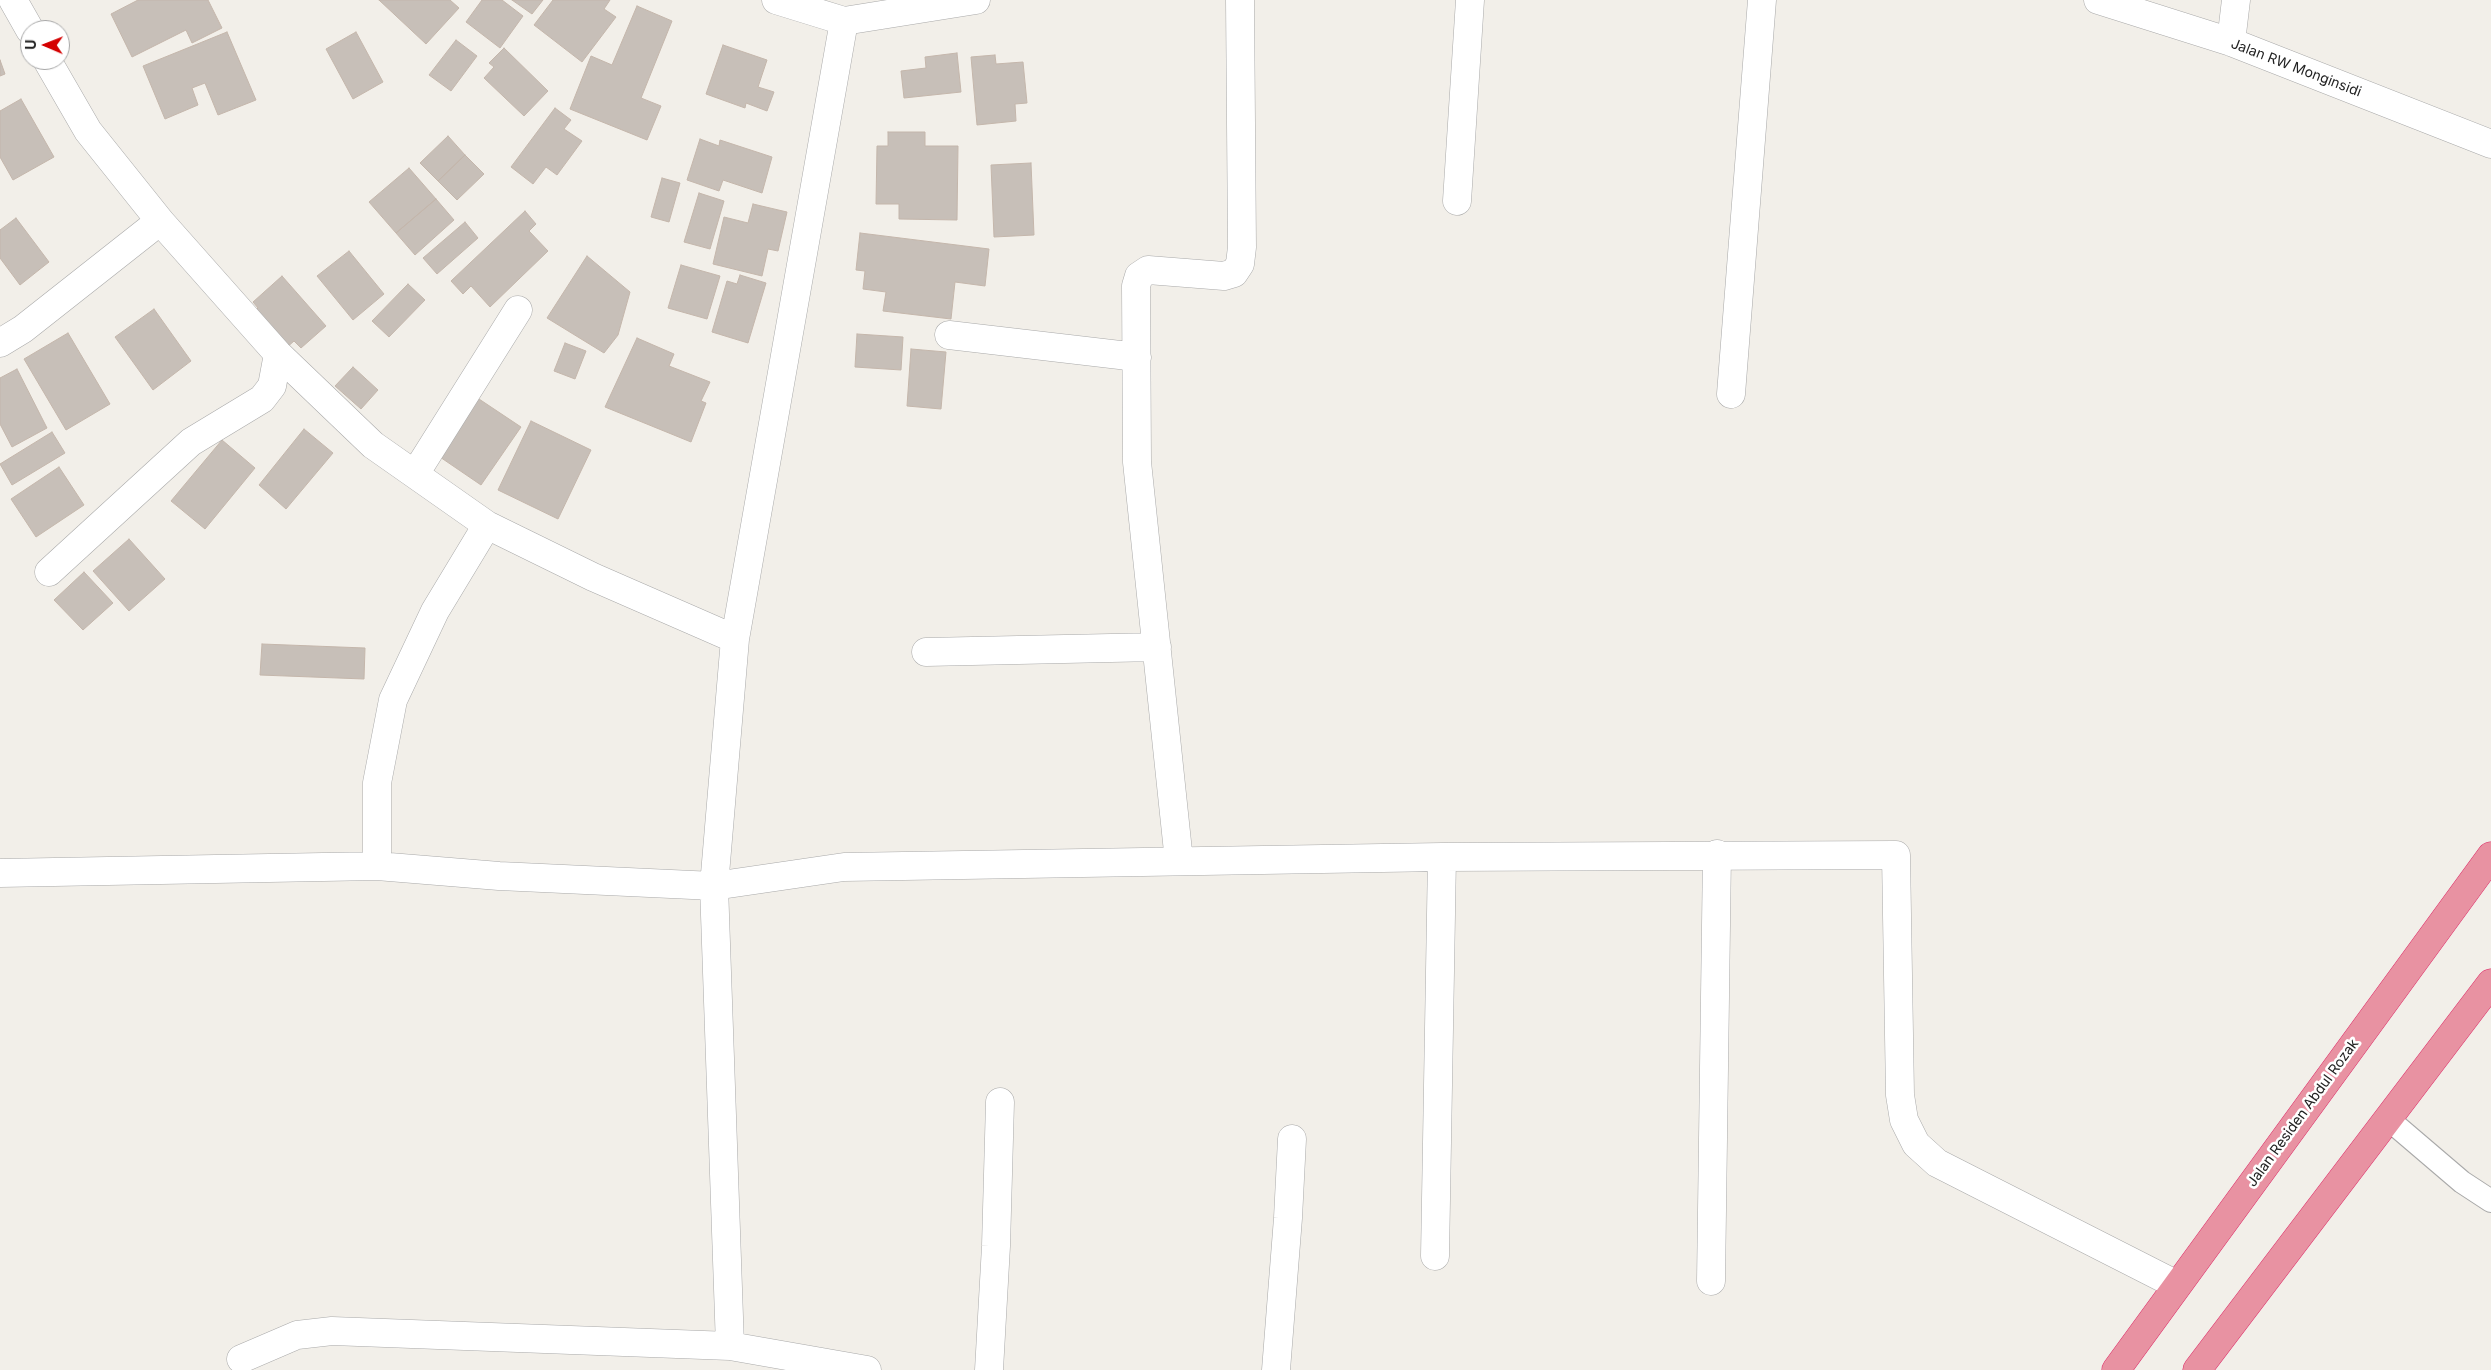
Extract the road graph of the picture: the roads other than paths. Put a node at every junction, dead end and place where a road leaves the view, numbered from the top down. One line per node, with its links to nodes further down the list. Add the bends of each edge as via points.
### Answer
1 (13, 0): 9 (street)
2 (776, 0): 10 (street)
3 (976, 0): 10 (street)
4 (1240, 0): 20 (street, via 1240,264 1230,276 1148,270 1141,273 1136,286)
5 (1470, 0): 14 (street)
6 (1762, 0): 21 (street)
7 (2098, 0): 11 (street, Jalan RW Monginsidi)
8 (2236, 0): 11 (street)
9 (24, 20)
10 (844, 21): 25 (street)
11 (2231, 42): 13 (street, Jalan RW Monginsidi)
12 (53, 70): 15 (street, via 88,130)
13 (2491, 144)
14 (1457, 201)
15 (160, 221): 18 (street, via 23,329); 19 (street)
16 (518, 310): 22 (street)
17 (949, 334): 20 (street)
18 (0, 343)
19 (278, 354): 22 (street, via 374,445); 24 (street, via 272,386 262,399 191,442)
20 (1137, 356): 26 (street, via 1137,462)
21 (1731, 394)
22 (415, 474): 23 (street)
23 (487, 525): 25 (street, via 592,577); 32 (street, via 435,611 393,700 377,783)
24 (49, 572)
25 (735, 638): 34 (street)
26 (1157, 646): 27 (street); 31 (street)
27 (926, 652)
28 (1717, 854): 30 (street); 41 (street); 42 (street, via 1896,855 1900,1095 1904,1120 1916,1144 1937,1163)
29 (2491, 856): 42 (highway, Jalan Residen Abdul Rozak)
30 (1442, 857): 31 (street); 40 (street)
31 (1179, 861): 34 (street, via 844,868)
32 (377, 866): 33 (street); 34 (street, via 499,876)
33 (0, 873)
34 (714, 886): 43 (street)
35 (2491, 983): 37 (highway)
36 (1000, 1102): 46 (street)
37 (2387, 1118): 39 (lane, via 2462,1182); 49 (highway)
38 (1292, 1139): 47 (street)
39 (2491, 1201)
40 (1435, 1256)
41 (1711, 1281)
42 (2177, 1285): 48 (highway, Jalan Residen Abdul Rozak)
43 (730, 1346): 44 (street, via 332,1331 297,1335); 45 (street)
44 (241, 1359)
45 (867, 1370)
46 (989, 1370)
47 (1276, 1370)
48 (2116, 1370)
49 (2197, 1370)

